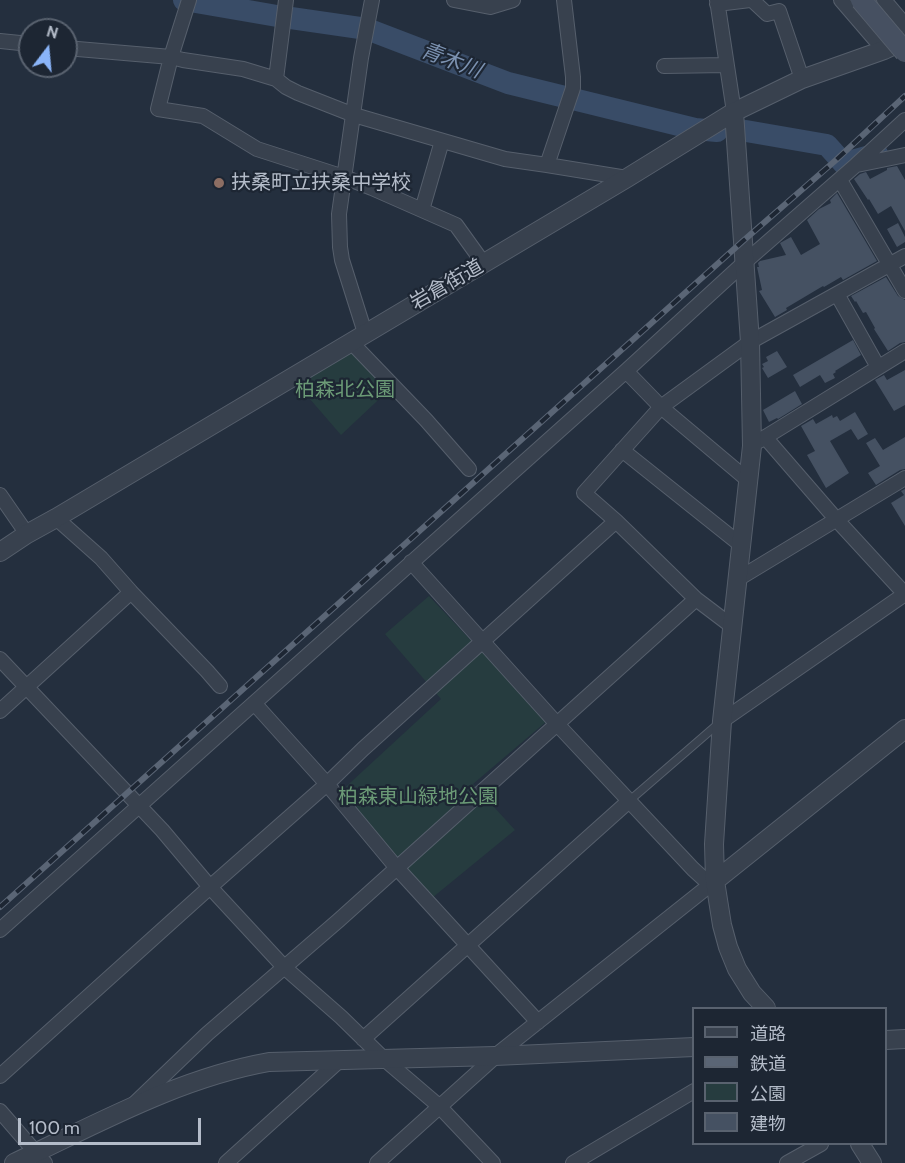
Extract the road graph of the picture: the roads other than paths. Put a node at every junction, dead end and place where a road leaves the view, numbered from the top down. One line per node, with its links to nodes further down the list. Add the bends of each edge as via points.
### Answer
1 (189, 0): 19 (street)
2 (286, 0): 22 (street)
3 (372, 0): 25 (street)
4 (454, 0): 5 (street, via 490,7)
5 (513, 0)
6 (564, 0): 29 (street, via 573,88)
7 (751, 0): 11 (street); 23 (street, via 767,15 779,11)
8 (842, 0): 17 (street)
9 (861, 0): 18 (main road, bridge)
10 (884, 0): 12 (street)
11 (717, 2): 20 (street)
12 (905, 25)
13 (905, 39): 17 (street, 岩倉街道)
14 (0, 41): 15 (street)
15 (18, 43)
16 (78, 49): 19 (street)
17 (884, 50): 23 (street, 岩倉街道)
18 (905, 52)
19 (171, 57): 22 (street); 31 (street, via 158,109 203,116 257,149)
20 (726, 65): 21 (street); 24 (street)
21 (664, 66)
22 (276, 78): 25 (street, via 298,93)
23 (802, 79): 24 (street, 岩倉街道)
24 (734, 112): 32 (street, 岩倉街道); 36 (street)
25 (354, 115): 27 (street); 31 (street)
26 (905, 120): 30 (street)
27 (442, 141): 29 (street, via 505,159); 34 (street)
28 (905, 156): 30 (street)
29 (548, 165): 32 (street)
30 (856, 165): 33 (street)
31 (344, 177): 34 (street); 41 (street, via 340,247)
32 (627, 178): 37 (street, 岩倉街道)
33 (840, 180): 36 (street); 38 (street)
34 (423, 210): 37 (street, via 456,225)
35 (905, 256): 38 (street)
36 (745, 262): 42 (street); 45 (street)
37 (484, 264): 41 (street, 岩倉街道)
38 (889, 265): 39 (street); 40 (street)
39 (905, 291)
40 (837, 294): 42 (street); 44 (street)
41 (358, 338): 49 (street); 53 (street, 岩倉街道)
42 (750, 342): 46 (street); 47 (street)
43 (905, 351): 44 (street)
44 (878, 367): 47 (street)
45 (626, 371): 46 (street); 59 (street)
46 (661, 407): 48 (street); 51 (street)
47 (759, 441): 51 (street); 54 (street)
48 (622, 450): 55 (street, via 584,493); 57 (street)
49 (469, 469)
50 (905, 478): 54 (street)
51 (748, 481): 57 (street)
52 (0, 495): 56 (street)
53 (57, 518): 56 (street, 岩倉街道); 61 (street)
54 (836, 519): 60 (street); 62 (street)
55 (616, 521): 63 (street); 65 (street)
56 (27, 534): 58 (street, 岩倉街道)
57 (741, 545): 60 (street)
58 (0, 552)
59 (411, 562): 65 (street); 69 (street)
60 (738, 579): 64 (street)
61 (131, 592): 67 (street); 68 (street)
62 (905, 594): 71 (street)
63 (696, 599): 64 (street); 72 (street)
64 (733, 627): 71 (street)
65 (483, 641): 72 (street); 74 (street)
66 (0, 659): 68 (street)
67 (220, 686)
68 (27, 687): 70 (street); 76 (street)
69 (254, 704): 74 (street); 76 (street)
70 (0, 711)
71 (722, 721): 75 (lane); 78 (street)
72 (557, 724): 75 (street); 77 (street)
73 (905, 729): 78 (street)
74 (327, 784): 77 (street); 79 (street)
75 (629, 801): 78 (street, via 704,879); 81 (street)
76 (139, 806): 79 (street); 80 (street)
77 (396, 867): 81 (street); 82 (street)
78 (715, 881): 83 (street, via 722,925 737,969); 84 (street)
79 (210, 886): 82 (street); 92 (street)
80 (0, 930)
81 (468, 945): 84 (street); 85 (street)
82 (284, 967): 85 (street); 95 (street)
83 (765, 1007)
84 (538, 1022): 89 (street)
85 (363, 1039): 90 (street)
86 (905, 1039): 87 (street)
87 (887, 1040)
88 (692, 1047): 89 (street)
89 (496, 1055): 90 (street); 94 (street)
90 (384, 1059): 91 (street); 94 (street)
91 (339, 1060): 95 (street, via 269,1062 240,1068); 102 (street)
92 (0, 1076)
93 (692, 1092): 104 (street)
94 (439, 1106): 100 (street); 103 (street)
95 (131, 1108): 99 (street)
96 (0, 1111): 99 (street)
97 (817, 1145): 105 (street)
98 (861, 1145): 106 (street)
99 (41, 1158): 101 (street)
100 (492, 1162)
101 (14, 1163)
102 (226, 1163)
103 (377, 1163)
104 (573, 1163)
105 (787, 1163)
106 (872, 1163)

